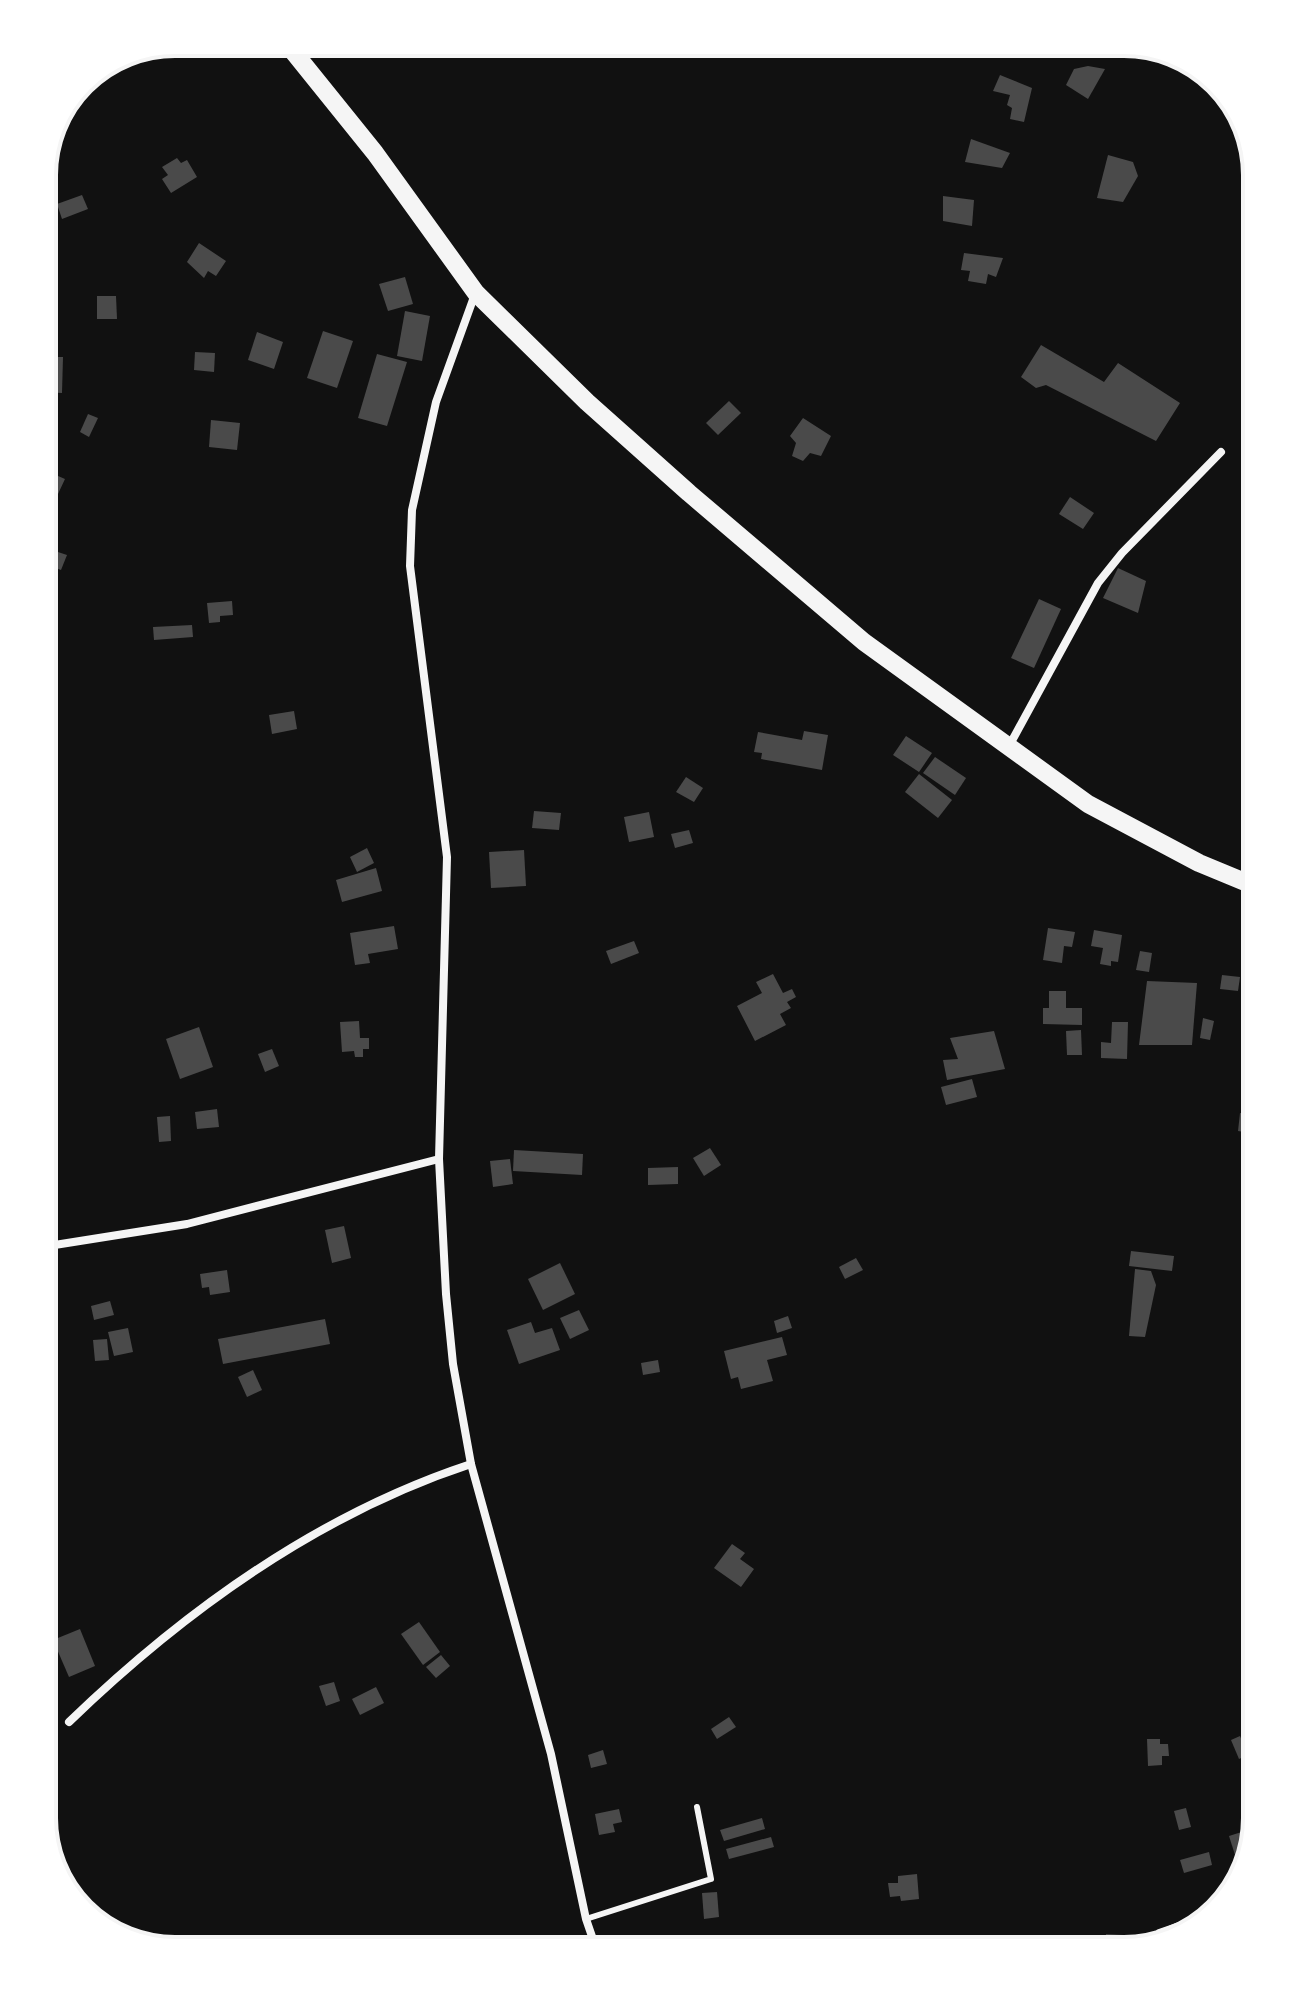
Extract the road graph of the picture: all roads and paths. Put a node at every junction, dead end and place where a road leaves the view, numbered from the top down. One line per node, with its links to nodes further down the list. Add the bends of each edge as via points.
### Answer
1 (297, 56): 2 (main road)
2 (476, 293): 4 (main road, via 689,493 864,642); 6 (street, via 436,402 412,510 410,566 447,857)
3 (1221, 452): 4 (street, via 1098,583)
4 (1008, 748): 5 (main road, via 1088,804)
5 (1243, 881)
6 (439, 1159): 7 (street, via 187,1224); 8 (street, via 453,1364)
7 (56, 1245)
8 (471, 1464): 9 (street, via 415,1483 300,1543 130,1663); 11 (street, via 551,1754)
9 (69, 1722)
10 (697, 1807): 11 (lane, via 711,1879)
11 (586, 1919): 12 (street)
12 (592, 1937)

